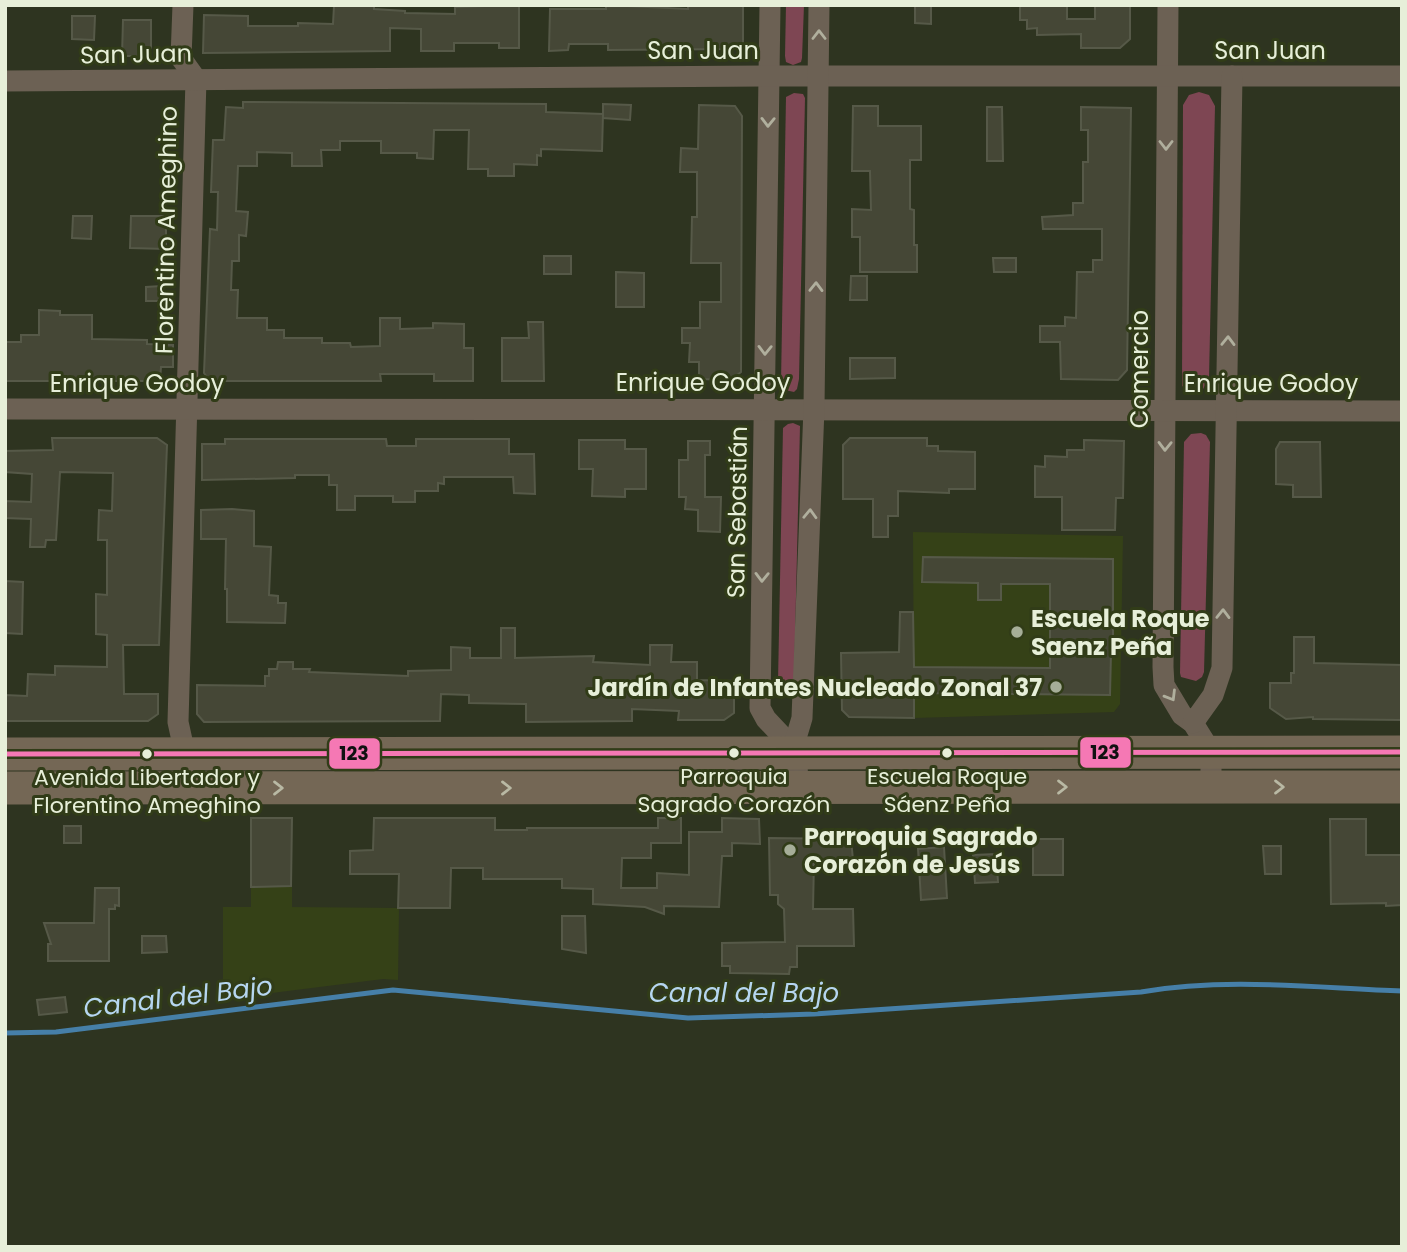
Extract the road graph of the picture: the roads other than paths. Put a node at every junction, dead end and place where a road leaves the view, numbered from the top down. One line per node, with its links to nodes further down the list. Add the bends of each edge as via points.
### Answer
1 (183, 5): 10 (street, Florentino Ameghino, via 181,58)
2 (770, 5): 5 (street, San Sebastián)
3 (819, 5): 6 (street, one-way to 3)
4 (1168, 5): 9 (street, Comercio)
5 (769, 76): 6 (street, San Juan); 10 (street, San Juan); 13 (street, San Sebastián, one-way to 13)
6 (818, 76): 9 (street, San Juan); 14 (street, one-way to 6)
7 (1232, 76): 8 (street, San Juan); 9 (street, San Juan); 16 (street, one-way to 7)
8 (1402, 76)
9 (1166, 77): 15 (street, Comercio, one-way to 15)
10 (196, 79): 11 (street, San Juan); 17 (street, Florentino Ameghino)
11 (5, 81)
12 (5, 408): 17 (street, Enrique Godoy)
13 (765, 408): 14 (street, Enrique Godoy); 17 (street, Enrique Godoy); 22 (street, San Sebastián, one-way to 22, via 760,708)
14 (814, 408): 15 (street, Enrique Godoy); 22 (street, one-way to 14)
15 (1165, 409): 16 (street, Enrique Godoy); 19 (street, Comercio, one-way to 19, via 1164,685 1182,715)
16 (1227, 409): 18 (street, Enrique Godoy); 19 (street, one-way to 16, via 1213,695 1222,668)
17 (188, 410): 24 (street, Florentino Ameghino, via 178,722)
18 (1402, 411)
19 (1193, 723): 21 (street, Comercio)
20 (1402, 751): 21 (main road)
21 (1211, 752): 22 (main road); 29 (street)
22 (798, 753): 24 (main road); 28 (street)
23 (5, 754): 24 (main road)
24 (185, 754): 27 (street, Florentino Ameghino)
25 (1402, 787): 29 (main road, one-way to 25)
26 (5, 788): 27 (main road)
27 (185, 788): 28 (main road, one-way to 28)
28 (798, 788): 29 (main road, one-way to 29)
29 (1211, 788)

